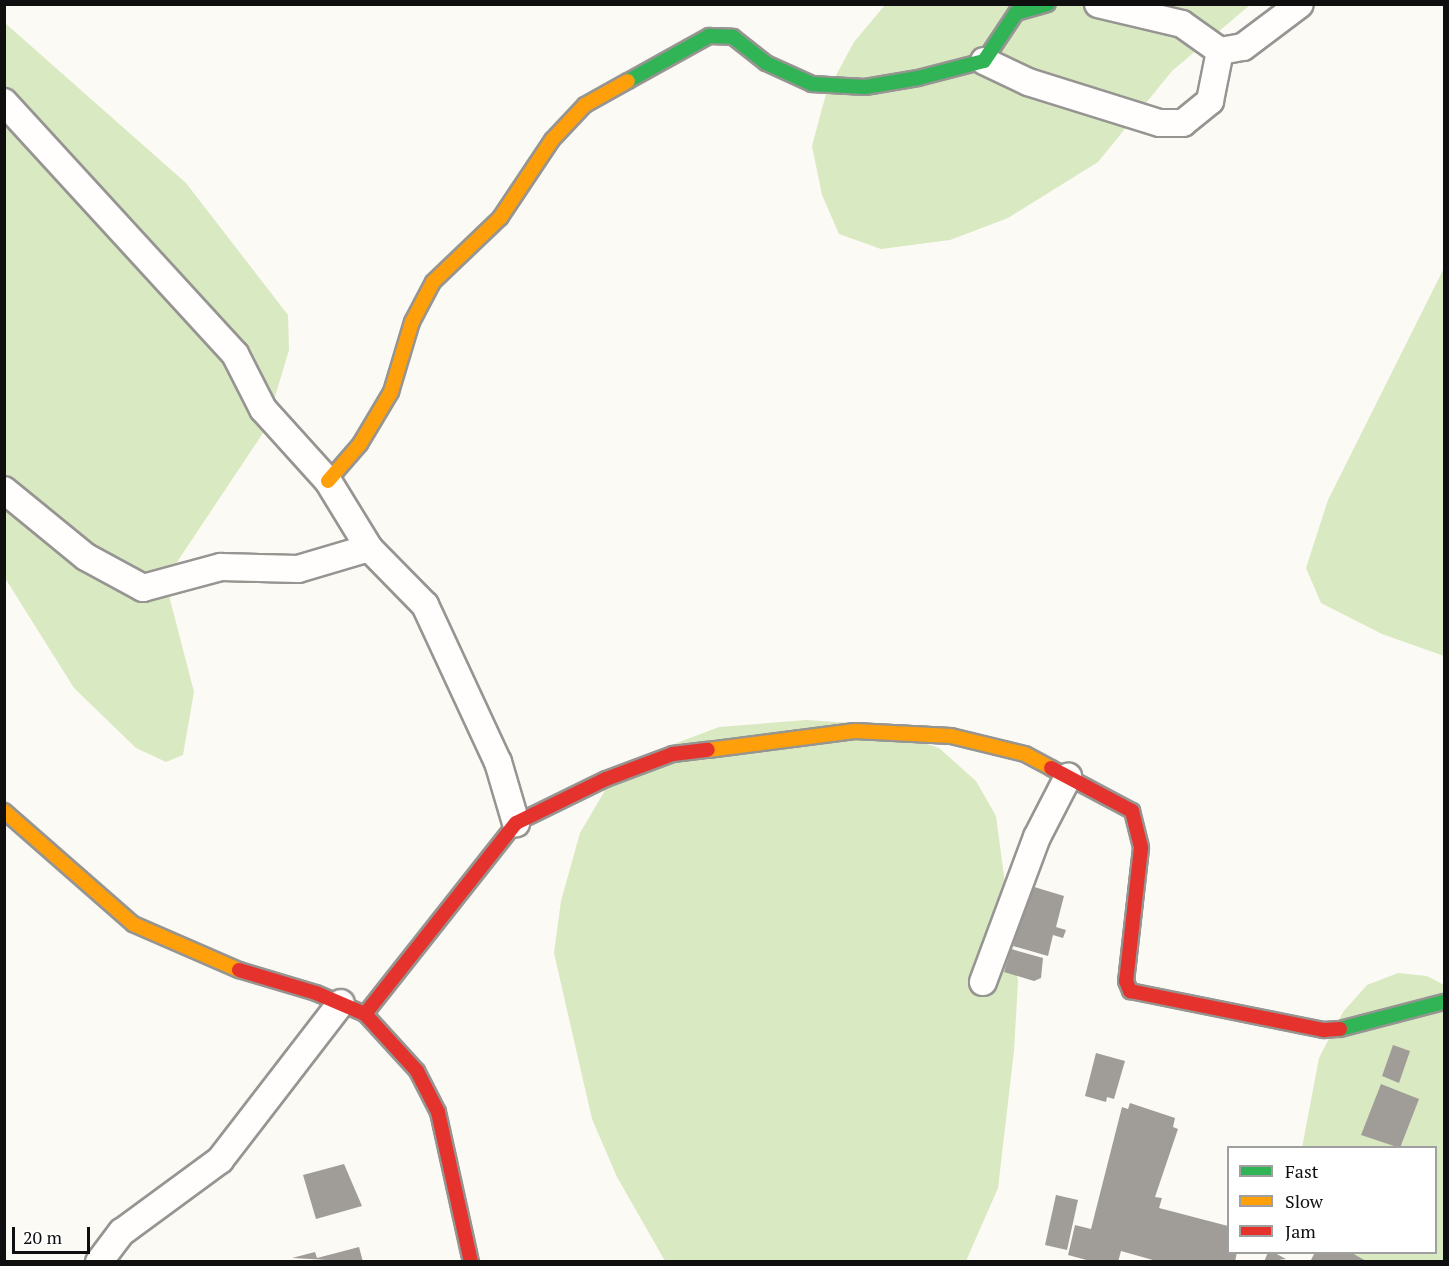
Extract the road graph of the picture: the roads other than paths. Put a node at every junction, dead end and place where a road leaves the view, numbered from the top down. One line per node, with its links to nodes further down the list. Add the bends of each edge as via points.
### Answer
1 (1048, 4): 5 (street, via 1016,13)
2 (1098, 4): 4 (street, via 1182,24)
3 (1300, 4): 4 (street, via 1243,47)
4 (1220, 51): 5 (street, via 1210,101 1183,123 1138,116 1028,82)
5 (984, 61): 7 (street, via 865,87 812,84 766,63 734,37 709,36 585,105 552,140 500,218 433,282 412,322 391,392 360,444)
6 (4, 102): 7 (street, via 235,354 263,409)
7 (328, 481): 9 (street)
8 (4, 490): 9 (street, via 86,557 143,588 221,567 298,569)
9 (369, 548): 12 (street, via 425,605 498,762)
10 (1068, 777): 12 (street, via 1025,754 951,736 855,731 673,754 606,779); 13 (street, via 1037,837); 14 (street, via 1132,811 1141,848 1126,981 1130,991 1324,1030 1360,1027)
11 (4, 811): 15 (street, via 133,924 157,938 221,965)
12 (516, 823): 16 (street)
13 (983, 982)
14 (1444, 1002)
15 (341, 1003): 16 (street); 17 (street, via 220,1160 122,1232)
16 (365, 1014): 18 (street, via 417,1071 438,1112)
17 (99, 1262)
18 (471, 1262)

